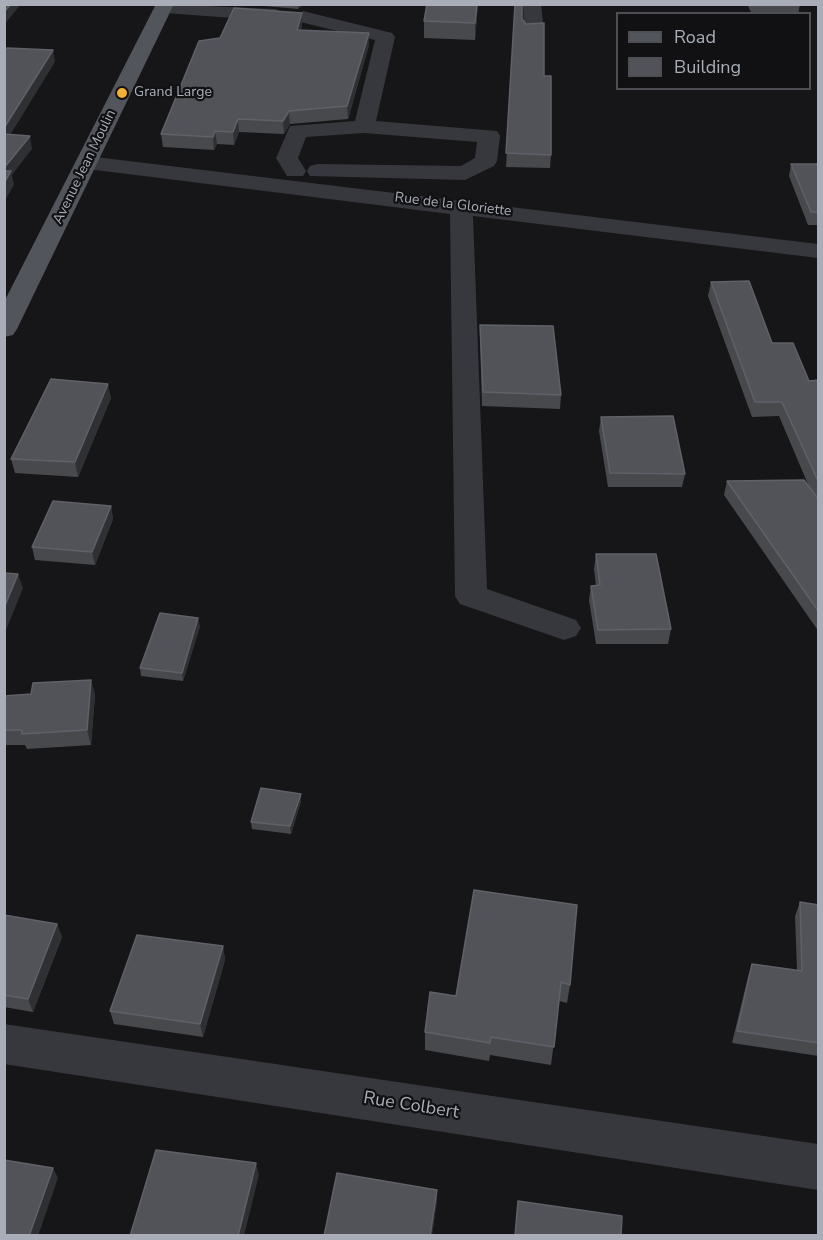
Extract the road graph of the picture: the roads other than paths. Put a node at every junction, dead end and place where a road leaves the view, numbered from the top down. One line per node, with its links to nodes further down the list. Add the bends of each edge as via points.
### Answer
1 (320, 4): 4 (street)
2 (532, 4): 5 (street)
3 (165, 6): 4 (street); 7 (main road, Avenue Jean Moulin)
4 (303, 17): 6 (street, via 386,37)
5 (534, 31)
6 (364, 127): 8 (street, via 298,131 287,158); 8 (street, via 489,136 486,160 465,173)
7 (87, 162): 9 (street, Rue de la Gloriette); 12 (main road, Avenue Jean Moulin)
8 (295, 171): 9 (street)
9 (268, 184): 10 (street, Rue de la Gloriette)
10 (461, 206): 11 (street, Rue de la Gloriette); 13 (street, via 471,596)
11 (819, 251)
12 (4, 329)
13 (564, 628)
14 (4, 1044): 15 (street, Rue Colbert)
15 (819, 1167)

